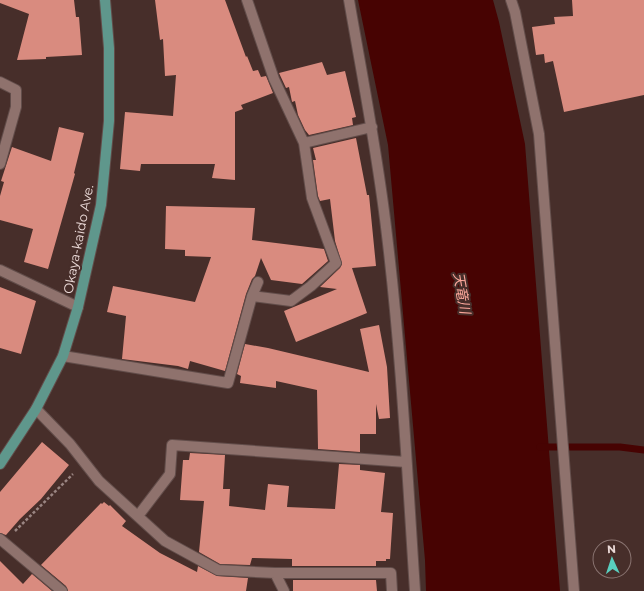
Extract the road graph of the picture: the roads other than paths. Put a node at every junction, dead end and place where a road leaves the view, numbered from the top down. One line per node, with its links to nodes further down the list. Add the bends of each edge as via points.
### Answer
1 (105, 0): 12 (main road, Okaya-kaido Ave., via 109,48 108,121 101,205)
2 (247, 0): 7 (street, via 274,80)
3 (349, 0): 6 (street)
4 (511, 0): 24 (street, via 539,134)
5 (0, 82): 8 (street, via 16,90 16,107)
6 (372, 127): 7 (street); 15 (street, via 387,234)
7 (304, 143): 11 (street, via 312,198 336,263 291,301)
8 (0, 164)
9 (0, 270): 12 (street)
10 (258, 282): 11 (street)
11 (252, 296): 13 (street, via 228,383)
12 (78, 307): 13 (main road, Okaya-kaido Ave.)
13 (63, 356): 14 (main road, Okaya-kaido Ave.)
14 (36, 409): 16 (main road, Okaya-kaido Ave.); 17 (street, via 70,444 99,481)
15 (406, 462): 17 (street, via 172,445 170,474); 23 (street)
16 (0, 464)
17 (138, 516): 19 (street, via 165,541 218,570)
18 (2, 541): 20 (street)
19 (275, 573): 21 (street); 22 (street, via 390,573)
20 (62, 591)
21 (284, 591)
22 (392, 591)
23 (415, 591)
24 (574, 591)

